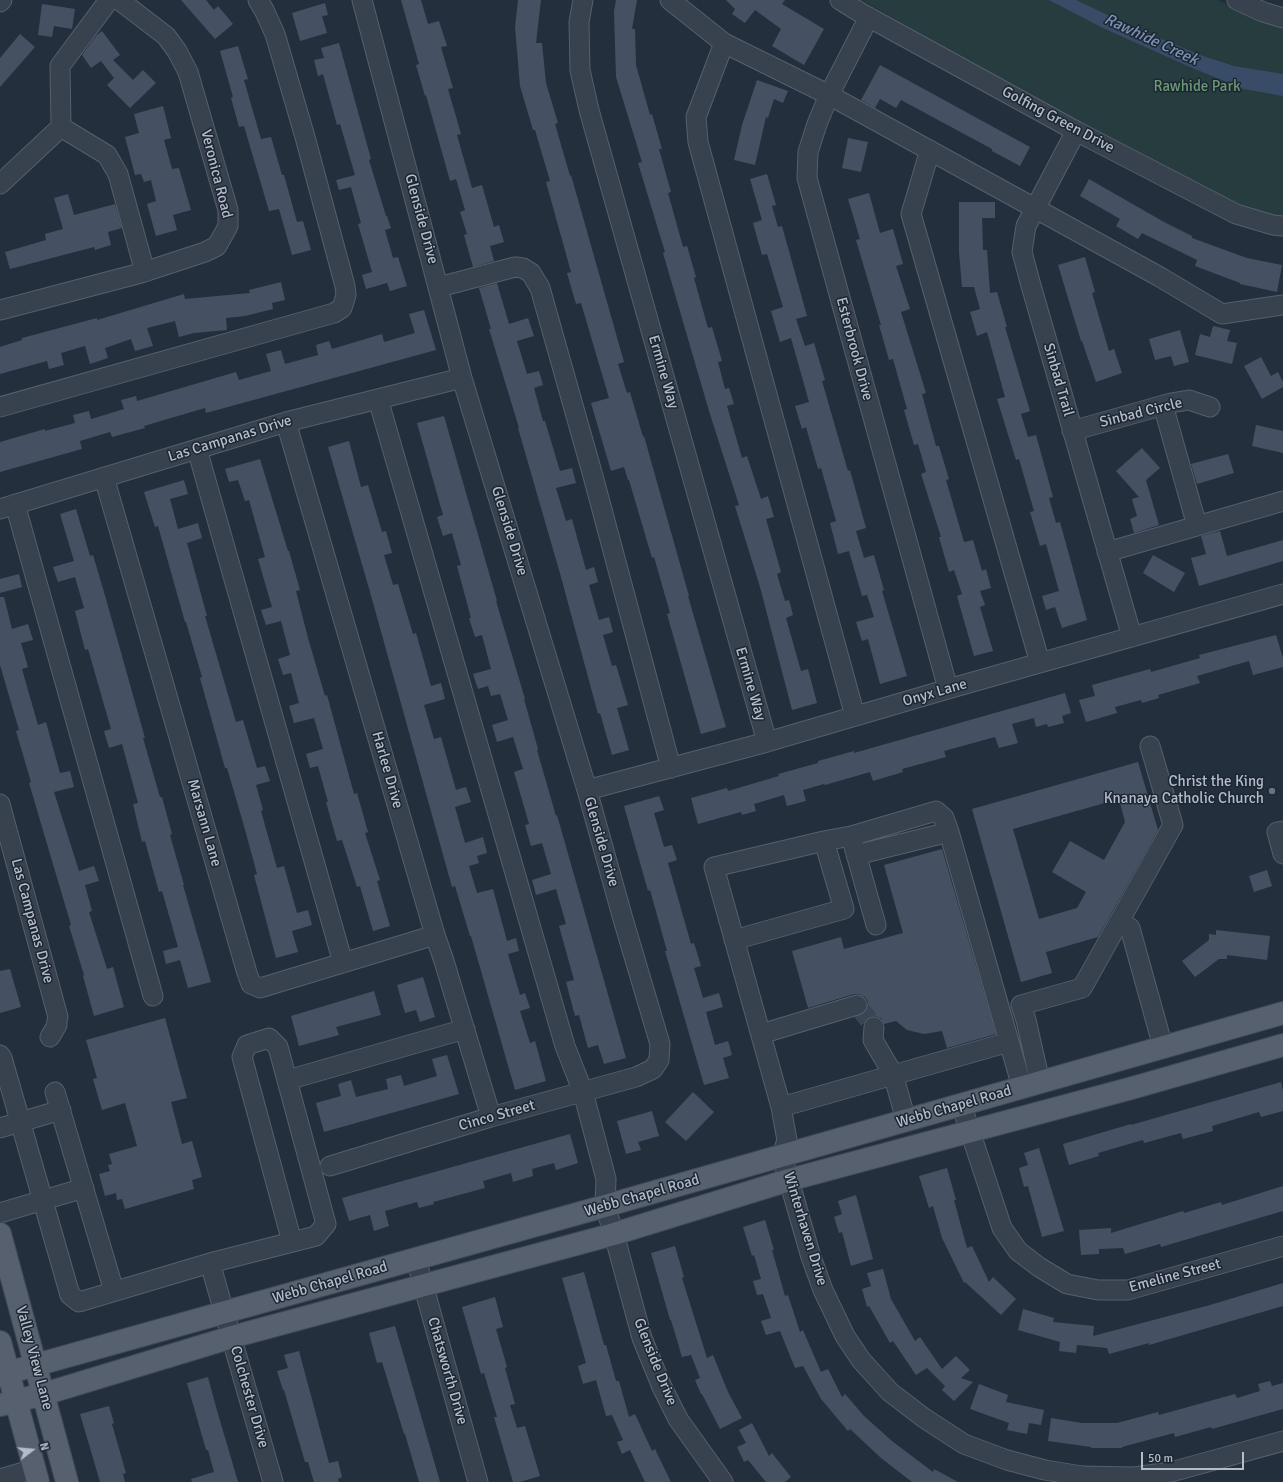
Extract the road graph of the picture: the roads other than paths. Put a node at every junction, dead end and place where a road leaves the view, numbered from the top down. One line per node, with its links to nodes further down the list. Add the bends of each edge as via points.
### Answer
1 (2, 0): 9 (street)
2 (109, 0): 15 (street, via 60,66)
3 (258, 0): 28 (street, via 275,34 305,137 345,286 346,295 342,308 334,313)
4 (362, 0): 22 (street, Glenside Drive)
5 (583, 0): 43 (street, Ermine Way, via 579,22 580,70 589,110)
6 (670, 0): 13 (street)
7 (840, 0): 11 (street, Golfing Green Drive)
8 (1237, 0): 12 (street)
9 (0, 2)
10 (129, 3): 21 (street, Veronica Road, via 166,36 178,51 188,72 228,210 228,226 216,246)
11 (869, 17): 14 (street, Esterbrook Drive); 16 (street, Golfing Green Drive)
12 (1283, 18)
13 (724, 42): 14 (street); 42 (street, via 696,117 698,142)
14 (829, 95): 17 (street); 41 (street, Esterbrook Drive, via 808,152 807,178)
15 (61, 127): 18 (street); 21 (street, via 107,155 118,174)
16 (1076, 131): 19 (street, Sinbad Trail); 20 (street, Golfing Green Drive, via 1236,214)
17 (930, 150): 19 (street); 40 (street, via 911,214)
18 (0, 184)
19 (1036, 209): 23 (street, via 1222,314); 31 (street, Sinbad Trail, via 1026,226 1022,252)
20 (1283, 226)
21 (145, 272): 24 (street, Veronica Road)
22 (439, 287): 25 (street, Glenside Drive); 45 (street, via 515,267 532,273 540,288)
23 (1283, 305)
24 (0, 310)
25 (462, 378): 26 (street, Las Campanas Drive); 46 (street, Glenside Drive)
26 (378, 399): 30 (street, Las Campanas Drive); 74 (street, Glenside Drive, via 565,1046)
27 (1163, 405): 29 (street, Sinbad Circle, via 1189,400); 31 (street, Sinbad Circle); 36 (street)
28 (0, 407)
29 (1210, 407)
30 (286, 422): 32 (street, Las Campanas Drive); 56 (street, Harlee Drive)
31 (1072, 431): 37 (street, Sinbad Trail)
32 (197, 449): 33 (street, Las Campanas Drive); 58 (street)
33 (104, 477): 35 (street, Las Campanas Drive); 58 (street, Marsann Lane, via 251,984 260,988)
34 (1283, 501): 36 (street)
35 (8, 507): 59 (street)
36 (1197, 526): 37 (street)
37 (1107, 552): 39 (street, Sinbad Trail)
38 (1283, 594): 39 (street, Onyx Lane)
39 (1132, 637): 40 (street, Onyx Lane)
40 (1040, 663): 41 (street, Onyx Lane)
41 (948, 689): 42 (street, Onyx Lane)
42 (855, 716): 43 (street, Onyx Lane)
43 (767, 742): 45 (street, Onyx Lane)
44 (1150, 746): 54 (street, via 1173,825)
45 (672, 768): 46 (street, Onyx Lane)
46 (587, 790): 70 (street, Glenside Drive, via 660,1044)
47 (0, 804): 65 (street, Las Campanas Drive, via 58,1016 57,1025)
48 (1283, 831): 52 (street, via 1277,832)
49 (949, 832): 50 (street, via 944,818 936,811); 53 (street); 66 (street)
50 (851, 836): 51 (street); 53 (street)
51 (824, 841): 57 (street, via 844,909); 57 (street, via 714,866)
52 (1283, 854)
53 (856, 855): 55 (street)
54 (1120, 921): 68 (street, via 1130,928); 73 (street, via 1082,988 1021,1005 1026,1020)
55 (876, 925)
56 (435, 935): 58 (street, Marsann Lane); 62 (street, Harlee Drive)
57 (734, 940): 63 (street)
58 (343, 963)
59 (153, 996)
60 (857, 1005): 63 (street)
61 (1283, 1013): 68 (main road, Webb Chapel Road)
62 (465, 1029): 72 (street); 78 (street, Harlee Drive)
63 (761, 1034): 76 (street)
64 (874, 1034): 71 (street)
65 (50, 1037)
66 (1009, 1042): 71 (street); 73 (street)
67 (1283, 1045): 77 (main road, Webb Chapel Road)
68 (1163, 1047): 73 (main road, Webb Chapel Road)
69 (0, 1055): 80 (street)
70 (659, 1060): 74 (street, Cinco Street, via 653,1069 636,1077)
71 (893, 1074): 76 (street); 79 (street)
72 (298, 1077)
73 (1031, 1084): 75 (main road, Webb Chapel Road); 77 (main road)
74 (583, 1092): 78 (street, Cinco Street); 88 (street, Glenside Drive, via 606,1179)
75 (961, 1104): 79 (main road, Webb Chapel Road); 82 (street, Emeline Street)
76 (781, 1107): 83 (street, via 787,1140)
77 (1048, 1110): 82 (main road, Webb Chapel Road)
78 (492, 1117): 84 (street, Cinco Street)
79 (906, 1120): 83 (main road, Webb Chapel Road)
80 (20, 1122): 81 (street); 86 (street, via 58,1101); 87 (street)
81 (0, 1128)
82 (969, 1132): 85 (main road, Webb Chapel Road); 93 (street, Emeline Street, via 1002,1228 1018,1251 1067,1284 1098,1290 1128,1290)
83 (782, 1156): 85 (street, Winterhaven Drive); 88 (main road, Webb Chapel Road)
84 (330, 1166)
85 (789, 1180): 91 (main road, Webb Chapel Road); 105 (street, Winterhaven Drive, via 811,1257 823,1290 845,1336 861,1360 890,1392 964,1444 1007,1460 1045,1470 1082,1476 1134,1477 1171,1472)
86 (84, 1188): 87 (street); 97 (street)
87 (43, 1200): 89 (street); 97 (street, via 70,1295 78,1302)
88 (605, 1206): 91 (street, Glenside Drive); 94 (main road, Webb Chapel Road)
89 (0, 1213)
90 (0, 1234): 101 (main road, Valley View Lane)
91 (614, 1234): 96 (main road, Webb Chapel Road); 111 (street, Glenside Drive, via 642,1338 662,1387 678,1418)
92 (292, 1242): 92 (street, via 316,1236 326,1224 278,1048 269,1038 248,1045 242,1057); 95 (street)
93 (1283, 1246)
94 (416, 1259): 96 (street, Chatsworth Drive); 98 (main road, Webb Chapel Road)
95 (210, 1263): 97 (street); 98 (street, Colchester Drive)
96 (424, 1285): 99 (main road, Webb Chapel Road); 110 (street, Chatsworth Drive)
97 (114, 1291)
98 (225, 1312): 99 (street, Colchester Drive); 101 (main road, Webb Chapel Road)
99 (232, 1338): 103 (main road, Webb Chapel Road); 109 (street, Colchester Drive)
100 (0, 1342): 102 (main road, Valley View Lane)
101 (36, 1365): 102 (main road, Webb Chapel Road); 103 (main road, Valley View Lane)
102 (4, 1374): 104 (main road, Valley View Lane)
103 (44, 1394): 104 (main road, Webb Chapel Road); 108 (main road, Valley View Lane)
104 (8, 1403): 106 (main road, Valley View Lane)
105 (1283, 1441)
106 (36, 1476): 107 (street)
107 (0, 1477)
108 (67, 1482)
109 (273, 1482)
110 (478, 1482)
111 (723, 1482)

